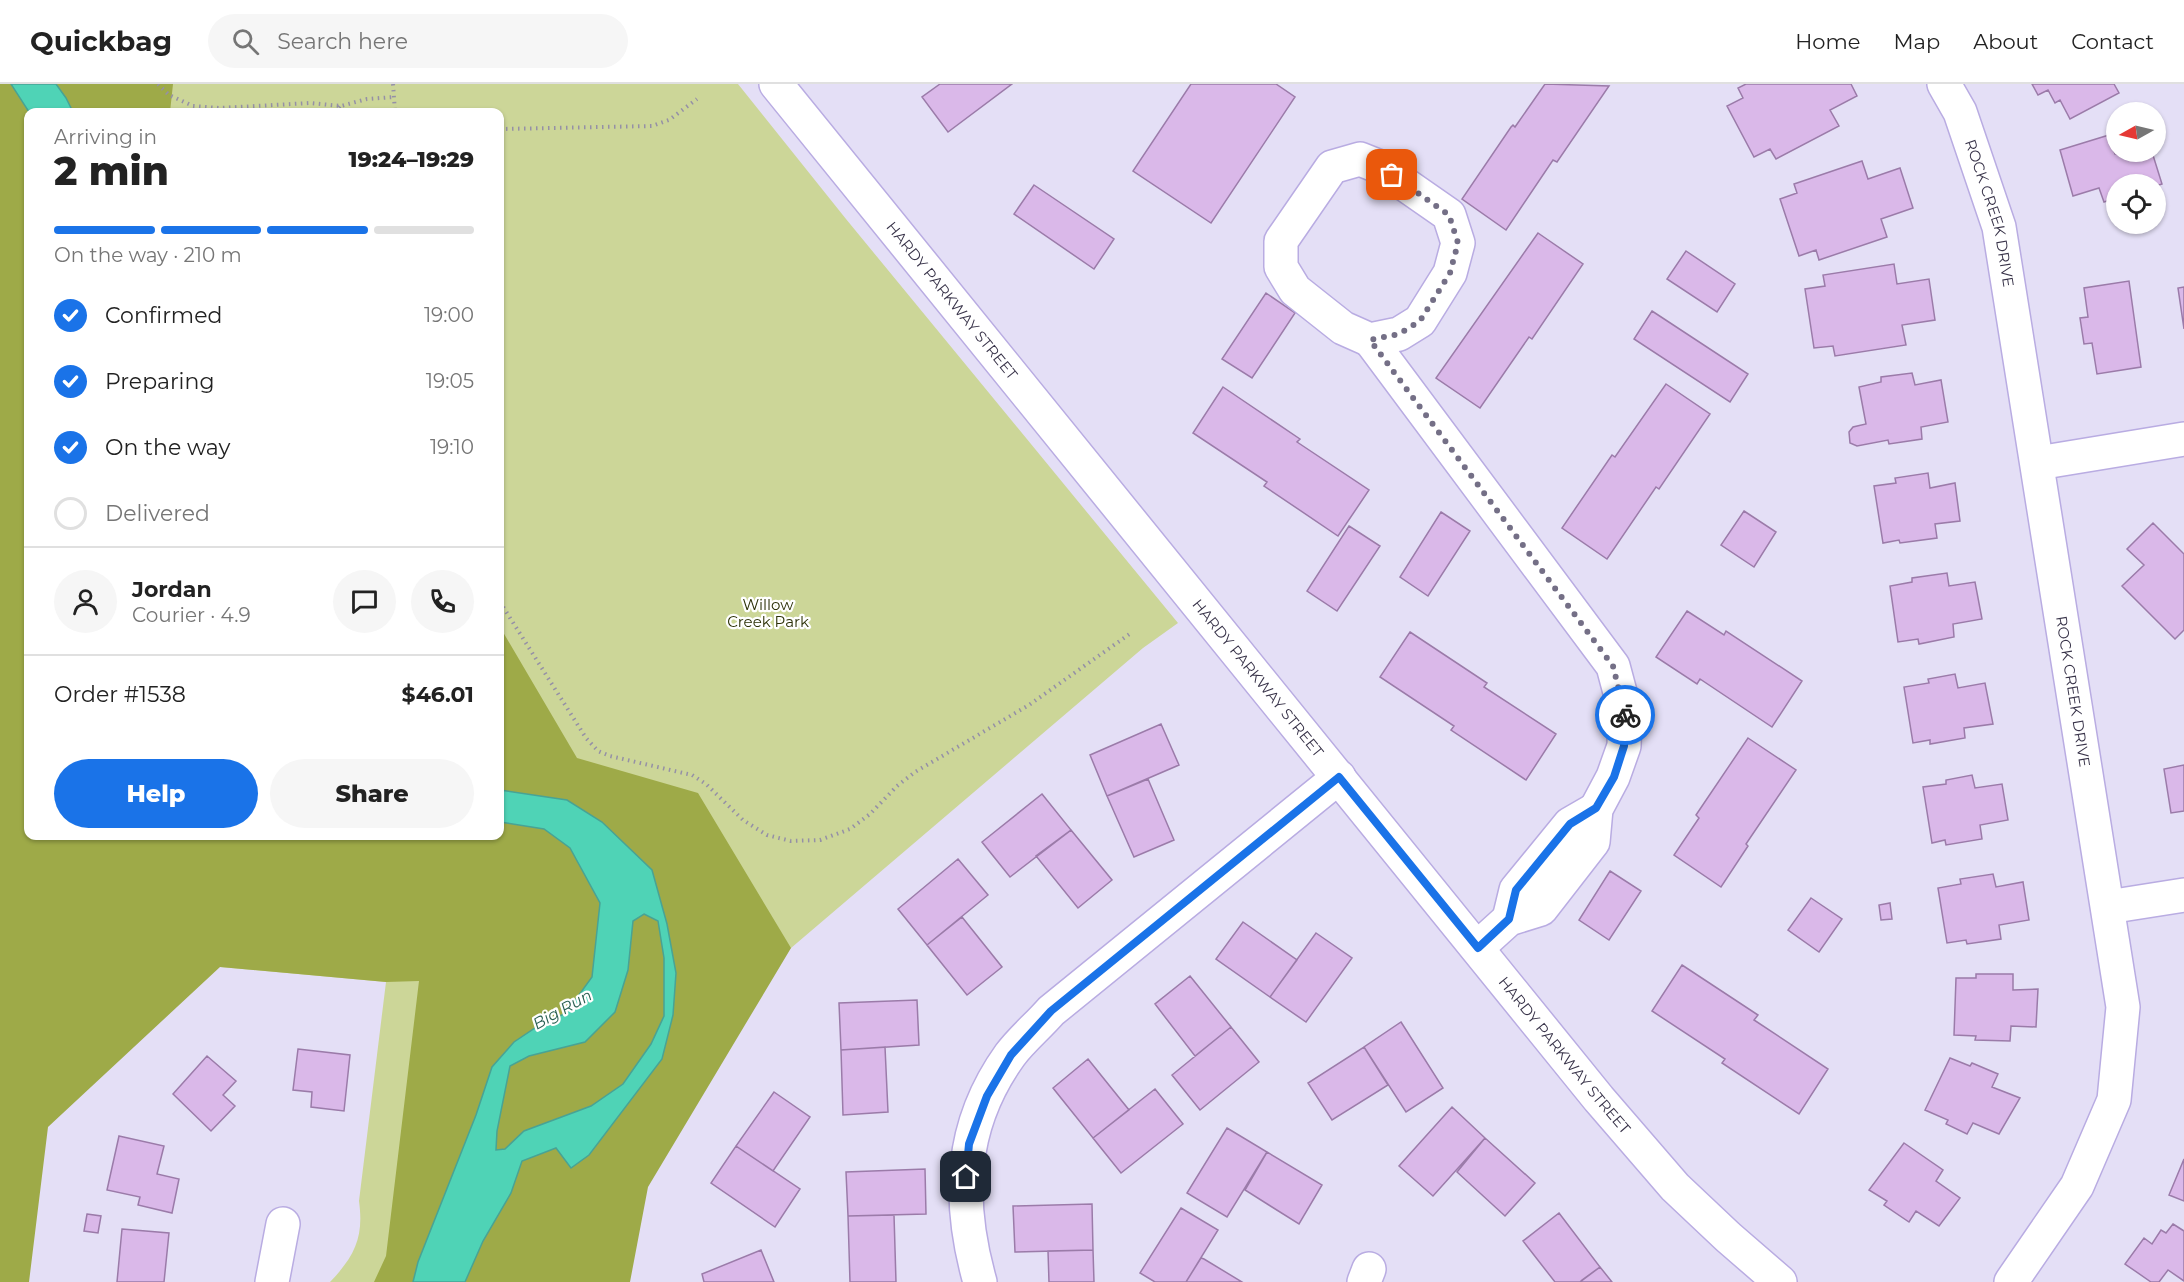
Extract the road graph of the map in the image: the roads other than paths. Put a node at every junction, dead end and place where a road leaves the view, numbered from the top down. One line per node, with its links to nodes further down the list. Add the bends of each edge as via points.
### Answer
1 (777, 84): 6 (street, HARDY PARKWAY STREET)
2 (1944, 84): 5 (street, ROCK CREEK DRIVE, via 1960,112 1999,227)
3 (1370, 340): 3 (street, via 1343,328 1295,290 1281,267 1281,241 1332,167 1360,159 1380,167 1449,215 1458,243 1450,273 1420,321 1399,334); 9 (street, via 1613,666 1625,711 1624,746 1614,777 1596,808 1593,842 1541,909 1509,919)
4 (2184, 439): 5 (street)
5 (2038, 463): 8 (street, ROCK CREEK DRIVE)
6 (1339, 777): 9 (street, HARDY PARKWAY STREET); 12 (street, via 1051,1011 1011,1055 987,1096 969,1144 964,1193 969,1245)
7 (2184, 895): 8 (street)
8 (2108, 907): 14 (street, ROCK CREEK DRIVE, via 2123,1007 2114,1100 2077,1186)
9 (1478, 948): 13 (street, HARDY PARKWAY STREET, via 1675,1187)
10 (283, 1224): 11 (street)
11 (272, 1282)
12 (980, 1282)
13 (1780, 1282)
14 (2011, 1282)

